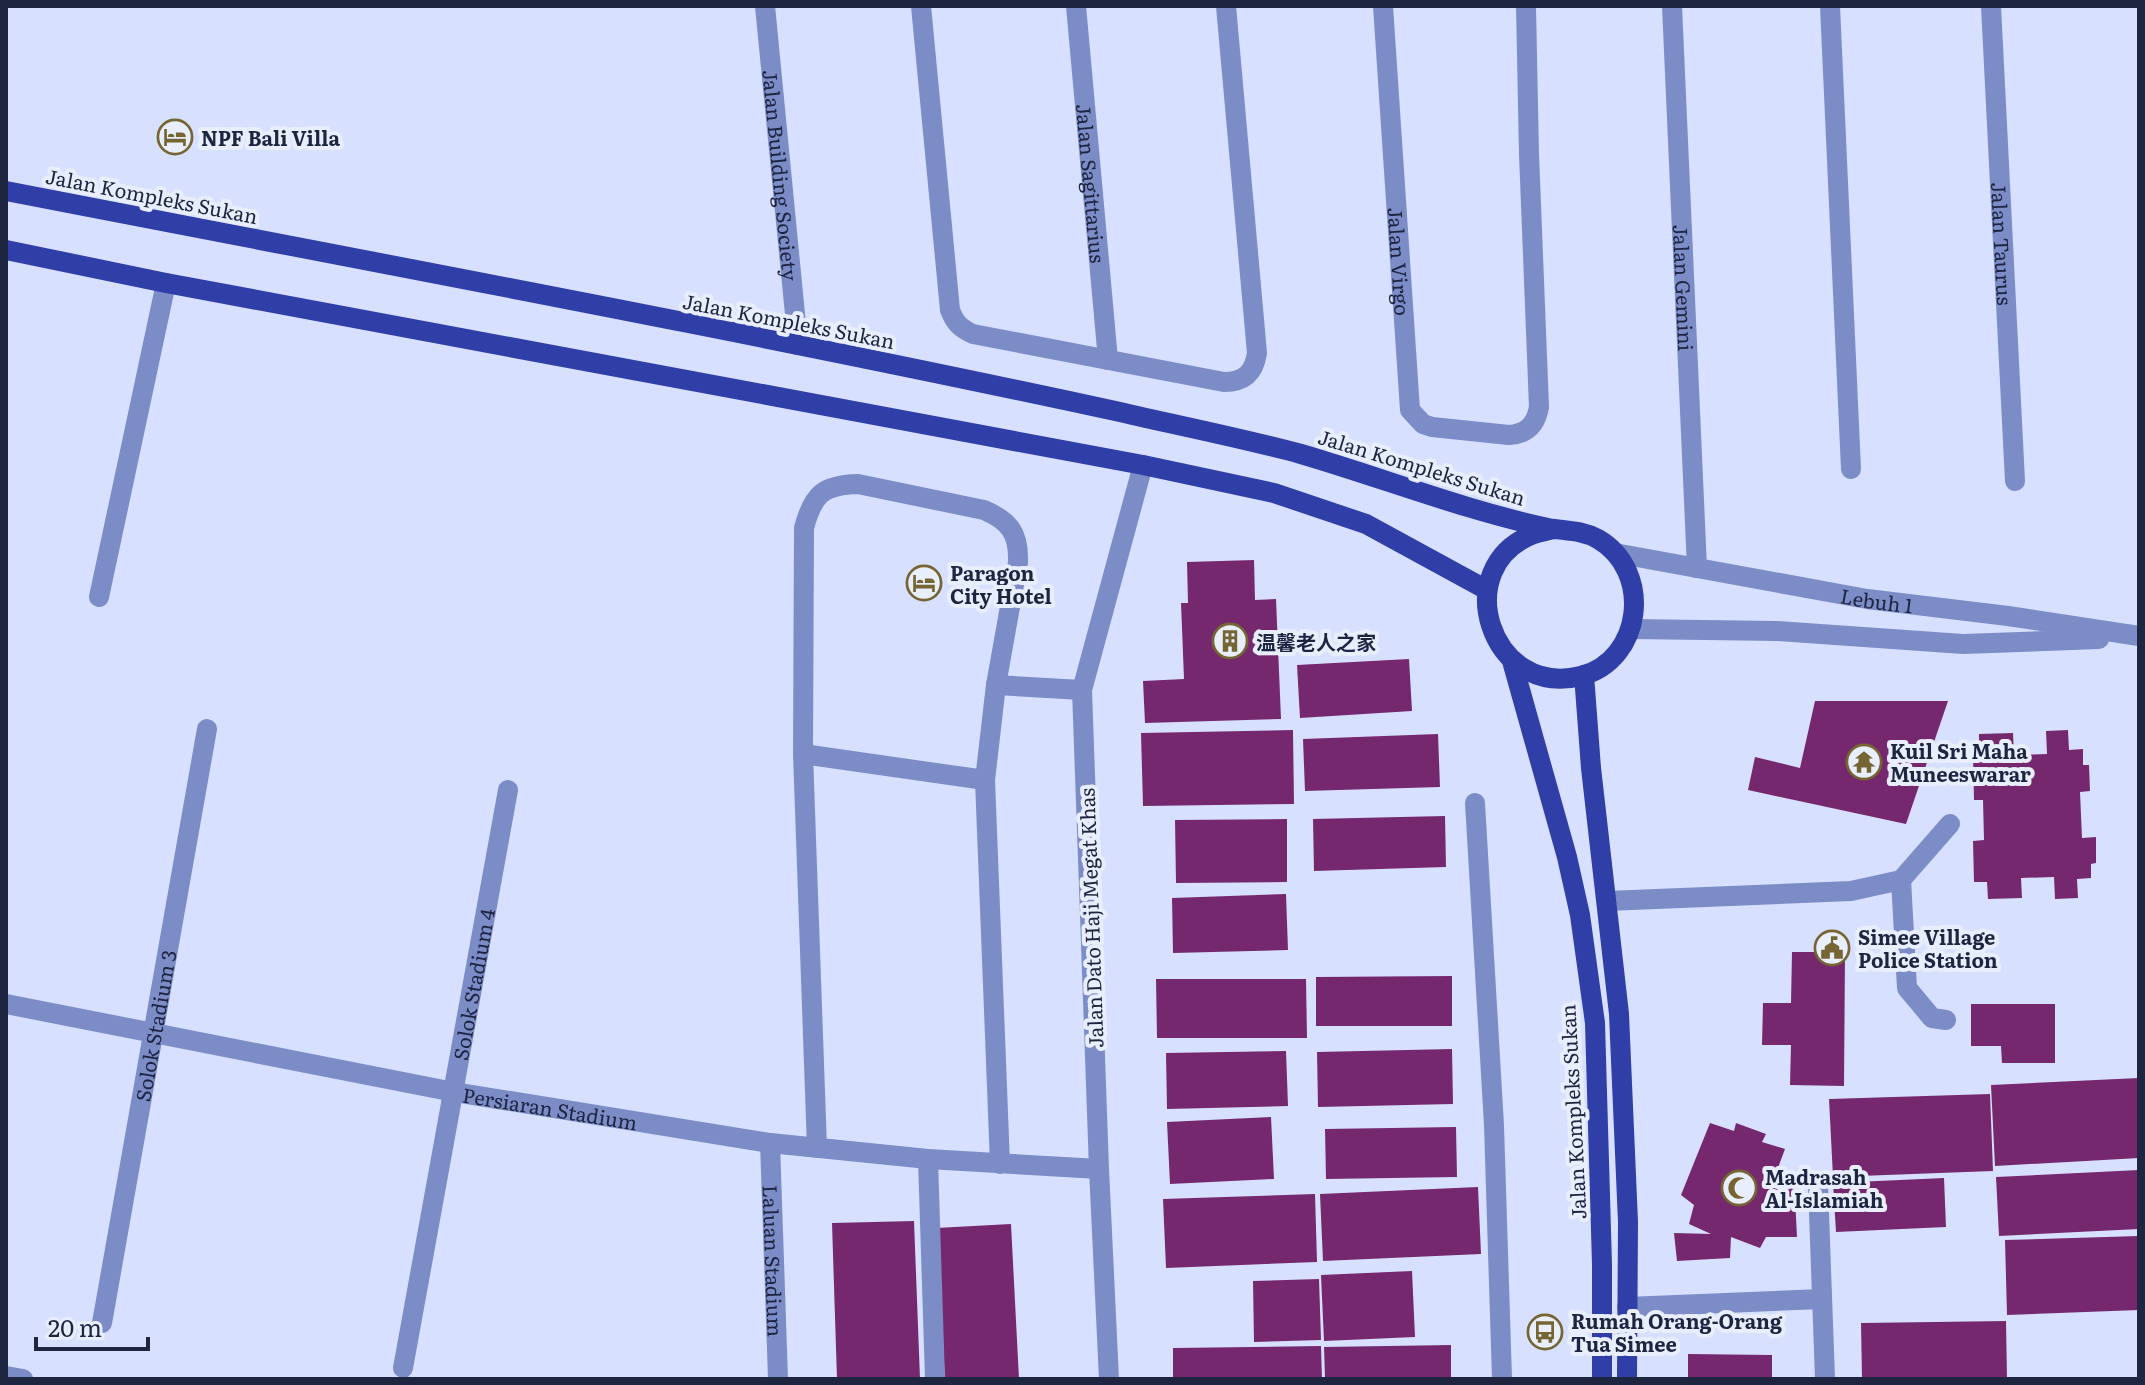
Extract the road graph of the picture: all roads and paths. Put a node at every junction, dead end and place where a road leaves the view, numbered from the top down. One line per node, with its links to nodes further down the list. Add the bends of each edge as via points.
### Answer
1 (765, 6): 13 (street, Jalan Building Society)
2 (921, 6): 14 (street, via 954,321 973,334)
3 (1076, 6): 14 (street, Jalan Sagittarius)
4 (1226, 6): 14 (street, via 1255,365 1248,376 1224,382)
5 (1383, 6): 6 (street, Jalan Virgo, via 1410,410 1432,427 1509,435 1530,428 1539,407)
6 (1526, 6)
7 (1672, 6): 20 (street, Jalan Gemini)
8 (1830, 6): 16 (street)
9 (1991, 6): 17 (street, Jalan Taurus)
10 (6, 191): 13 (main road, Jalan Kompleks Sukan)
11 (6, 250): 12 (main road)
12 (166, 283): 15 (main road); 22 (street)
13 (798, 345): 18 (main road, Jalan Kompleks Sukan, via 1298,453)
14 (1108, 360)
15 (1143, 465): 21 (main road, via 1274,493 1366,524); 28 (street, Jalan Dato Haji Megat Khas)
16 (1851, 469)
17 (2015, 481)
18 (1554, 529): 19 (main road, Jalan Kompleks Sukan, via 1597,538); 21 (main road, Jalan Kompleks Sukan, via 1530,535 1510,549 1495,567)
19 (1615, 553): 20 (street, Lebuh 1); 23 (main road, via 1634,590)
20 (1697, 568): 24 (street, Lebuh 1, via 1867,599)
21 (1487, 590): 25 (main road, Jalan Kompleks Sukan, via 1491,628)
22 (99, 597)
23 (1631, 629): 24 (street, via 1777,631 1963,644); 26 (main road, via 1604,665)
24 (2139, 637)
25 (1512, 661): 26 (main road, via 1534,674 1559,679); 57 (main road, Jalan Kompleks Sukan, via 1567,857 1595,1023)
26 (1584, 675): 36 (main road)
27 (996, 685): 28 (street); 30 (street, via 1018,562 1019,545 1011,529 984,510 838,484 821,493 804,528); 31 (street)
28 (1082, 690): 45 (street, Jalan Dato Haji Megat Khas)
29 (207, 729): 39 (street, Solok Stadium 3)
30 (803, 754): 31 (street); 42 (street)
31 (985, 780): 44 (street)
32 (508, 790): 40 (street, Solok Stadium 4)
33 (1475, 803): 56 (street)
34 (1950, 824): 35 (street)
35 (1901, 880): 36 (street, via 1851,891); 38 (street, via 1907,988 1932,1018)
36 (1607, 901): 48 (main road, via 1619,1014)
37 (6, 1004): 39 (street, Persiaran Stadium)
38 (1946, 1020)
39 (153, 1034): 40 (street, Persiaran Stadium); 49 (street, Solok Stadium 3)
40 (454, 1092): 41 (street, Persiaran Stadium); 50 (street, Solok Stadium 4)
41 (770, 1143): 42 (street, Persiaran Stadium); 53 (street, Laluan Stadium)
42 (817, 1148): 43 (street, Persiaran Stadium)
43 (928, 1159): 44 (street, Persiaran Stadium); 54 (street)
44 (1000, 1164): 45 (street, Persiaran Stadium)
45 (1099, 1169): 55 (street, Jalan Dato Haji Megat Khas)
46 (1818, 1185): 47 (street)
47 (1822, 1299): 48 (street); 59 (street)
48 (1627, 1307): 58 (main road)
49 (102, 1323)
50 (403, 1368)
51 (6, 1376): 52 (street)
52 (23, 1379)
53 (778, 1379)
54 (935, 1379)
55 (1109, 1379)
56 (1502, 1379)
57 (1602, 1379)
58 (1627, 1379)
59 (1825, 1379)

